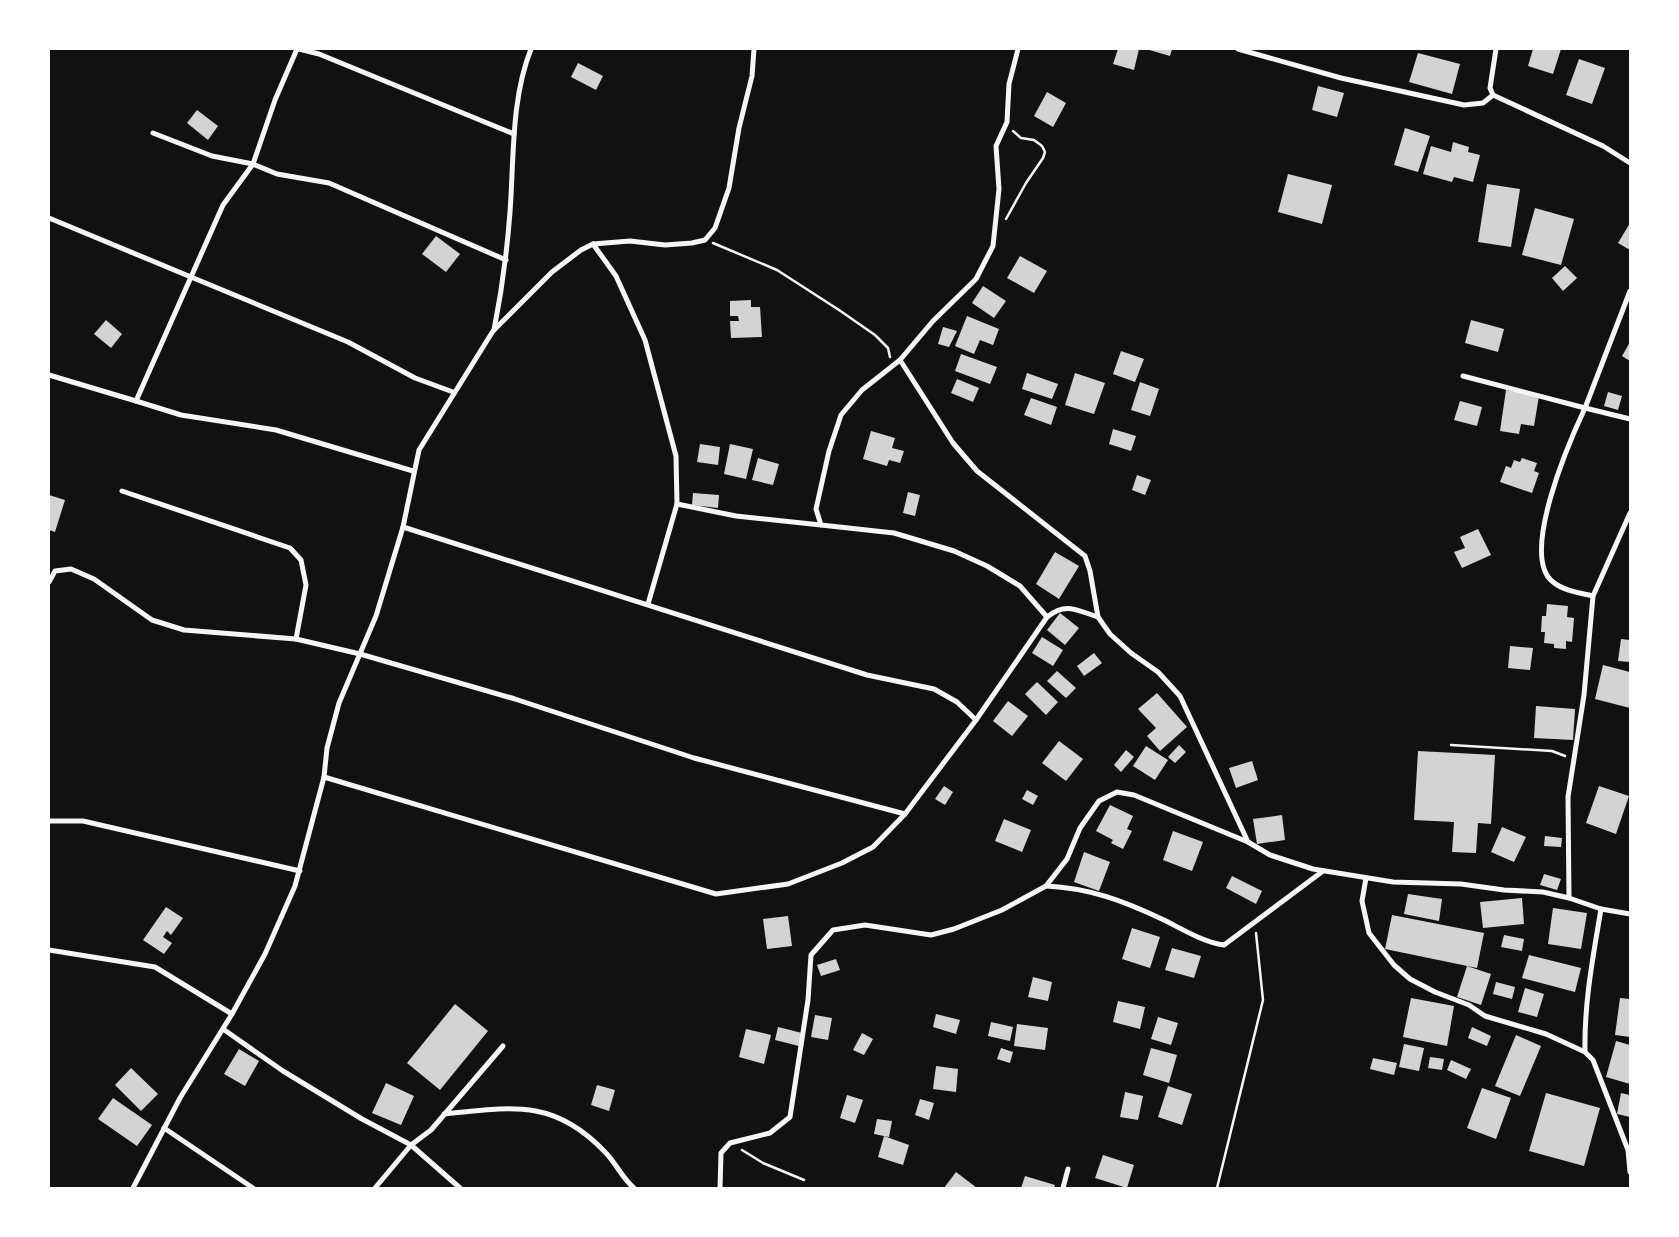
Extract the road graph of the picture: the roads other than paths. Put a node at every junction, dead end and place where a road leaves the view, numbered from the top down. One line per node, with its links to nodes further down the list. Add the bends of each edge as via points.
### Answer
1 (298, 49): 9 (street, via 319,54); 11 (street, via 275,100)
2 (532, 49): 9 (street, via 525,65)
3 (754, 49): 13 (street, via 752,76 729,188 715,228 705,240 665,245 630,241)
4 (1018, 49): 18 (street, via 1009,84 1007,122 996,146 999,188 993,246 976,279)
5 (1238, 49): 7 (street, via 1341,78 1464,105 1483,103)
6 (1496, 49): 7 (street, via 1490,88)
7 (1493, 94): 10 (street, via 1603,146)
8 (153, 133): 11 (street, via 212,156)
9 (514, 134): 14 (street)
10 (1630, 163)
11 (253, 164): 14 (street, via 277,174 329,183); 15 (street, via 223,205)
12 (49, 218): 15 (street)
13 (593, 244): 17 (street, via 552,272); 27 (street, via 616,276 645,340 676,456)
14 (506, 260): 17 (street)
15 (191, 277): 21 (street, via 348,342 415,378); 22 (street)
16 (1630, 291): 23 (street)
17 (493, 331): 21 (street)
18 (900, 360): 29 (street, via 862,390 841,415 816,509); 35 (street, via 953,443 977,472 1085,556)
19 (49, 374): 22 (street)
20 (1462, 376): 23 (street)
21 (453, 392): 25 (street, via 419,450)
22 (136, 401): 25 (street, via 181,416 276,430)
23 (1585, 408): 24 (street); 32 (street, via 1560,465 1541,546 1543,569 1552,582)
24 (1630, 419)
25 (413, 470): 30 (street)
26 (122, 491): 36 (street, via 290,548 302,560 306,586)
27 (677, 504): 29 (street, via 736,516); 33 (street)
28 (1630, 513): 32 (street)
29 (821, 525): 34 (street, via 894,533 954,552 987,566 1020,586)
30 (403, 527): 33 (street); 37 (street, via 376,616)
31 (49, 582): 36 (street, via 55,572 71,569 94,579 152,620 184,630)
32 (1593, 596): 47 (street, via 1584,695 1568,797)
33 (648, 604): 38 (street, via 867,675 934,689 957,702)
34 (1047, 617): 35 (street, via 1058,608); 38 (street)
35 (1098, 617): 42 (street, via 1110,634 1158,672 1180,696)
36 (296, 639): 37 (street)
37 (360, 654): 39 (street, via 339,703 327,748); 40 (street, via 491,692 694,758)
38 (976, 720): 40 (street)
39 (324, 777): 40 (street, via 716,894 788,884 842,863 873,847); 43 (street)
40 (905, 814)
41 (49, 821): 43 (street, via 83,821)
42 (1248, 842): 44 (street, via 1285,861); 46 (street, via 1134,794 1117,792 1099,801 1080,828 1067,860)
43 (300, 871): 51 (street, via 264,954)
44 (1323, 871): 45 (street); 46 (street, via 1224,945 1117,898 1072,887)
45 (1366, 878): 47 (street, via 1543,892); 54 (street, via 1362,901 1369,933 1384,954 1410,979 1469,1005 1485,1016 1546,1034)
46 (1046, 886): 66 (street, via 1002,910 931,935 865,925 833,930 811,954 808,1000 790,1117 770,1133 730,1143 722,1153)
47 (1569, 898): 48 (street)
48 (1601, 909): 49 (street); 54 (street, via 1587,992)
49 (1630, 914)
50 (49, 950): 51 (street, via 154,967)
51 (232, 1014): 52 (street)
52 (223, 1029): 56 (street); 57 (street, via 283,1071)
53 (503, 1046): 55 (street)
54 (1585, 1052): 58 (street, via 1593,1060)
55 (444, 1114): 57 (street, via 431,1130); 65 (street, via 526,1108 556,1116 572,1124 607,1153)
56 (164, 1128): 61 (street); 62 (street)
57 (411, 1145): 63 (street); 64 (street)
58 (1629, 1151): 60 (street)
59 (1068, 1169): 67 (street)
60 (1630, 1172)
61 (133, 1188)
62 (253, 1188)
63 (375, 1188)
64 (460, 1188)
65 (634, 1188)
66 (720, 1188)
67 (1063, 1188)

